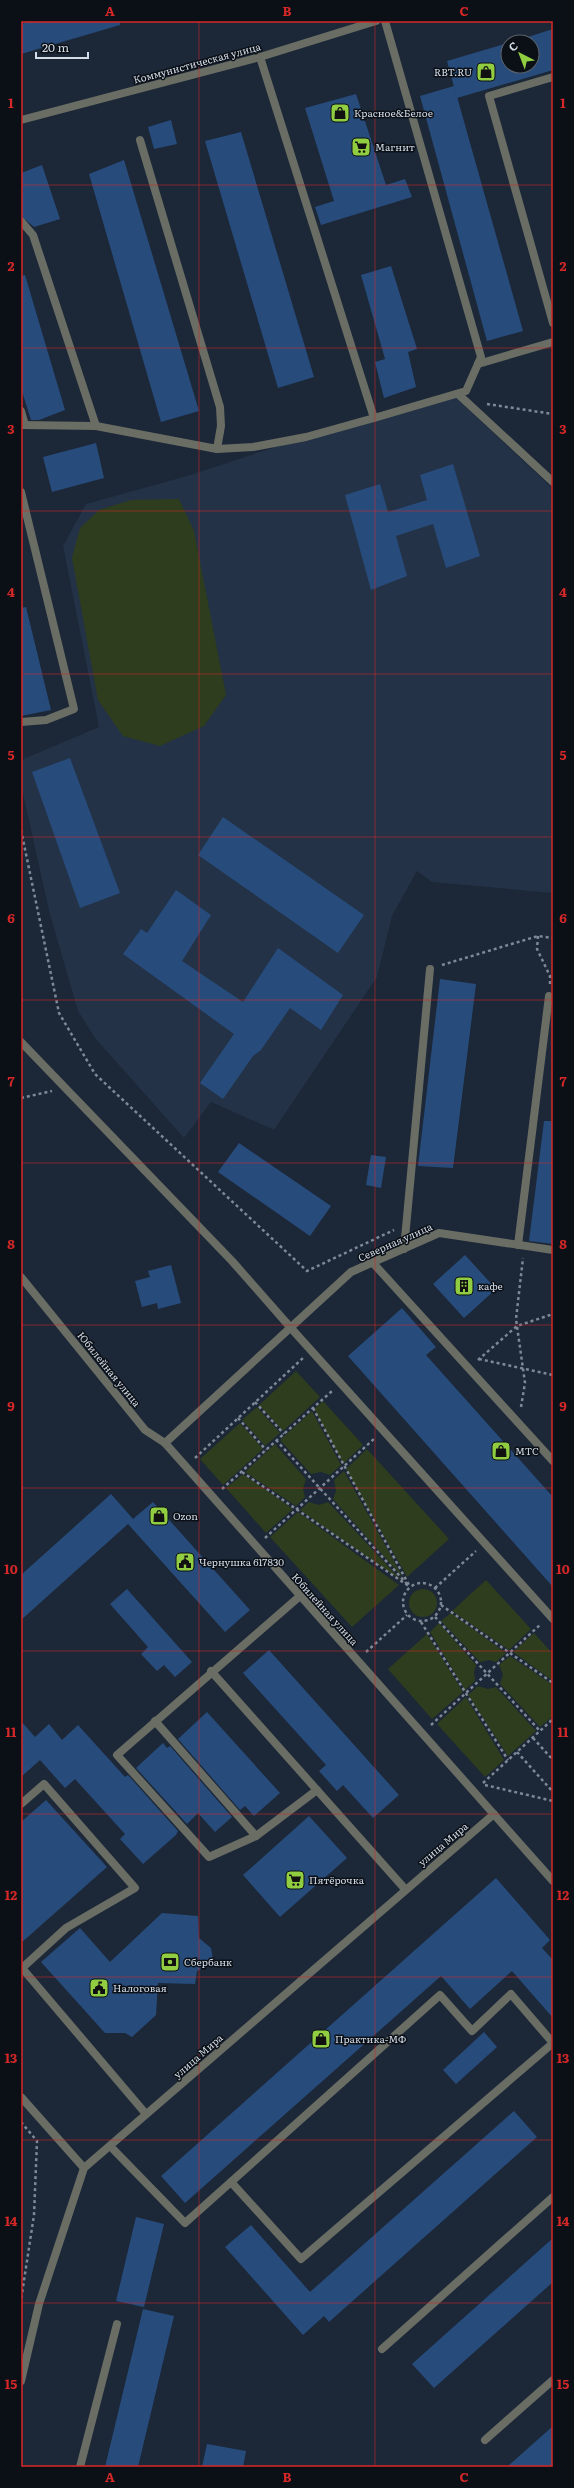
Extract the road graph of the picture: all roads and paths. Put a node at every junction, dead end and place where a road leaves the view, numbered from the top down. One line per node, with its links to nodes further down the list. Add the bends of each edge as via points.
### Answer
1 (376, 21): 3 (street, Коммунистическая улица)
2 (385, 21): 10 (street, via 481,357)
3 (260, 57): 5 (street, Коммунистическая улица); 15 (street)
4 (553, 77): 8 (street, via 490,96)
5 (21, 120)
6 (140, 140): 18 (street, via 220,408 221,426)
7 (21, 221): 17 (street, via 33,235)
8 (553, 323)
9 (553, 342): 10 (street)
10 (478, 364): 11 (street, via 466,391)
11 (458, 394): 15 (street); 19 (street)
12 (479, 402): 14 (path)
13 (21, 411): 16 (street)
14 (553, 414)
15 (374, 418): 18 (street, via 253,447)
16 (23, 425): 17 (street)
17 (96, 426): 18 (street, via 201,448)
18 (217, 449)
19 (553, 482)
20 (21, 492): 21 (street, via 74,709 46,720)
21 (21, 722)
22 (21, 830): 30 (path, via 59,1013 95,1074 306,1271)
23 (538, 936): 24 (path); 25 (path); 26 (path, via 537,949 550,976)
24 (553, 938)
25 (430, 969): 30 (street)
26 (550, 996): 31 (street)
27 (21, 1042): 28 (street)
28 (64, 1088): 29 (path); 37 (street, via 232,1261)
29 (21, 1098)
30 (406, 1224): 32 (street)
31 (522, 1245): 32 (street, Северная улица, via 439,1233); 33 (street, Северная улица); 38 (path)
32 (404, 1249): 34 (street, Северная улица)
33 (553, 1250)
34 (373, 1263): 37 (street, Северная улица, via 351,1272); 41 (street)
35 (21, 1276): 52 (street, Юбилейная улица, via 145,1430)
36 (553, 1314): 38 (path)
37 (290, 1326): 39 (street); 52 (street, Северная улица)
38 (517, 1326): 40 (path); 42 (path)
39 (311, 1350): 44 (street); 45 (path)
40 (479, 1359): 41 (path); 42 (path)
41 (468, 1368): 48 (street)
42 (523, 1369): 43 (path); 48 (path, via 523,1401)
43 (553, 1375)
44 (341, 1383): 46 (path); 49 (street)
45 (255, 1402): 47 (path); 50 (path)
46 (313, 1408): 50 (path); 56 (path)
47 (238, 1418): 53 (path); 55 (path)
48 (516, 1421): 54 (street)
49 (384, 1431): 56 (path); 61 (street)
50 (284, 1434): 51 (path)
51 (276, 1440): 53 (path); 58 (path)
52 (165, 1443): 55 (street, Юбилейная улица)
53 (266, 1450): 57 (path)
54 (553, 1461)
55 (186, 1467): 59 (street, Юбилейная улица)
56 (343, 1468): 58 (path); 63 (path)
57 (242, 1472): 59 (path); 60 (path)
58 (320, 1489): 60 (path); 63 (path)
59 (213, 1497): 62 (street, Юбилейная улица)
60 (297, 1509): 62 (path); 63 (path)
61 (484, 1543): 64 (path); 69 (street)
62 (256, 1547): 65 (street, Юбилейная улица)
63 (410, 1588): 64 (path, via 425,1583); 67 (path, via 403,1600)
64 (435, 1588): 66 (path)
65 (300, 1596): 72 (street, Юбилейная улица); 73 (street)
66 (441, 1605): 68 (path); 71 (path)
67 (407, 1615): 70 (path); 72 (path)
68 (435, 1617): 70 (path); 74 (path)
69 (551, 1618): 71 (path)
70 (422, 1622): 76 (path)
71 (510, 1652): 74 (path); 75 (path)
72 (356, 1660): 80 (street, Юбилейная улица)
73 (211, 1671): 78 (street); 86 (street)
74 (487, 1673): 76 (path); 79 (path)
75 (553, 1683)
76 (465, 1694): 80 (path); 83 (path)
77 (553, 1719): 79 (path)
78 (155, 1721): 92 (street); 92 (street, via 117,1755 209,1857)
79 (540, 1731): 81 (path)
80 (422, 1733): 87 (street, Юбилейная улица)
81 (533, 1738): 82 (path); 84 (path)
82 (517, 1752): 83 (path); 88 (path)
83 (508, 1760): 85 (path)
84 (553, 1760)
85 (482, 1784): 87 (path); 89 (path)
86 (317, 1790): 92 (street); 94 (street)
87 (473, 1791): 91 (street, Юбилейная улица)
88 (553, 1792)
89 (553, 1801)
90 (21, 1804): 95 (street, via 44,1784 135,1888 66,1928)
91 (494, 1814): 93 (street, Юбилейная улица); 94 (street, улица Мира)
92 (256, 1836)
93 (553, 1881)
94 (405, 1889): 98 (street, улица Мира)
95 (21, 1969): 98 (street)
96 (553, 2043): 102 (street, via 301,2258); 102 (street, via 511,1994 472,2031 440,1995)
97 (21, 2097): 101 (street)
98 (146, 2114): 100 (street, улица Мира)
99 (21, 2122): 104 (path, via 37,2141 34,2215)
100 (110, 2146): 101 (street, улица Мира); 102 (street, via 186,2223)
101 (84, 2168): 108 (street, via 39,2304)
102 (231, 2182)
103 (553, 2197): 106 (street)
104 (21, 2300)
105 (117, 2324): 110 (street)
106 (382, 2349)
107 (553, 2380): 109 (street)
108 (21, 2381)
109 (485, 2440)
110 (80, 2467)

